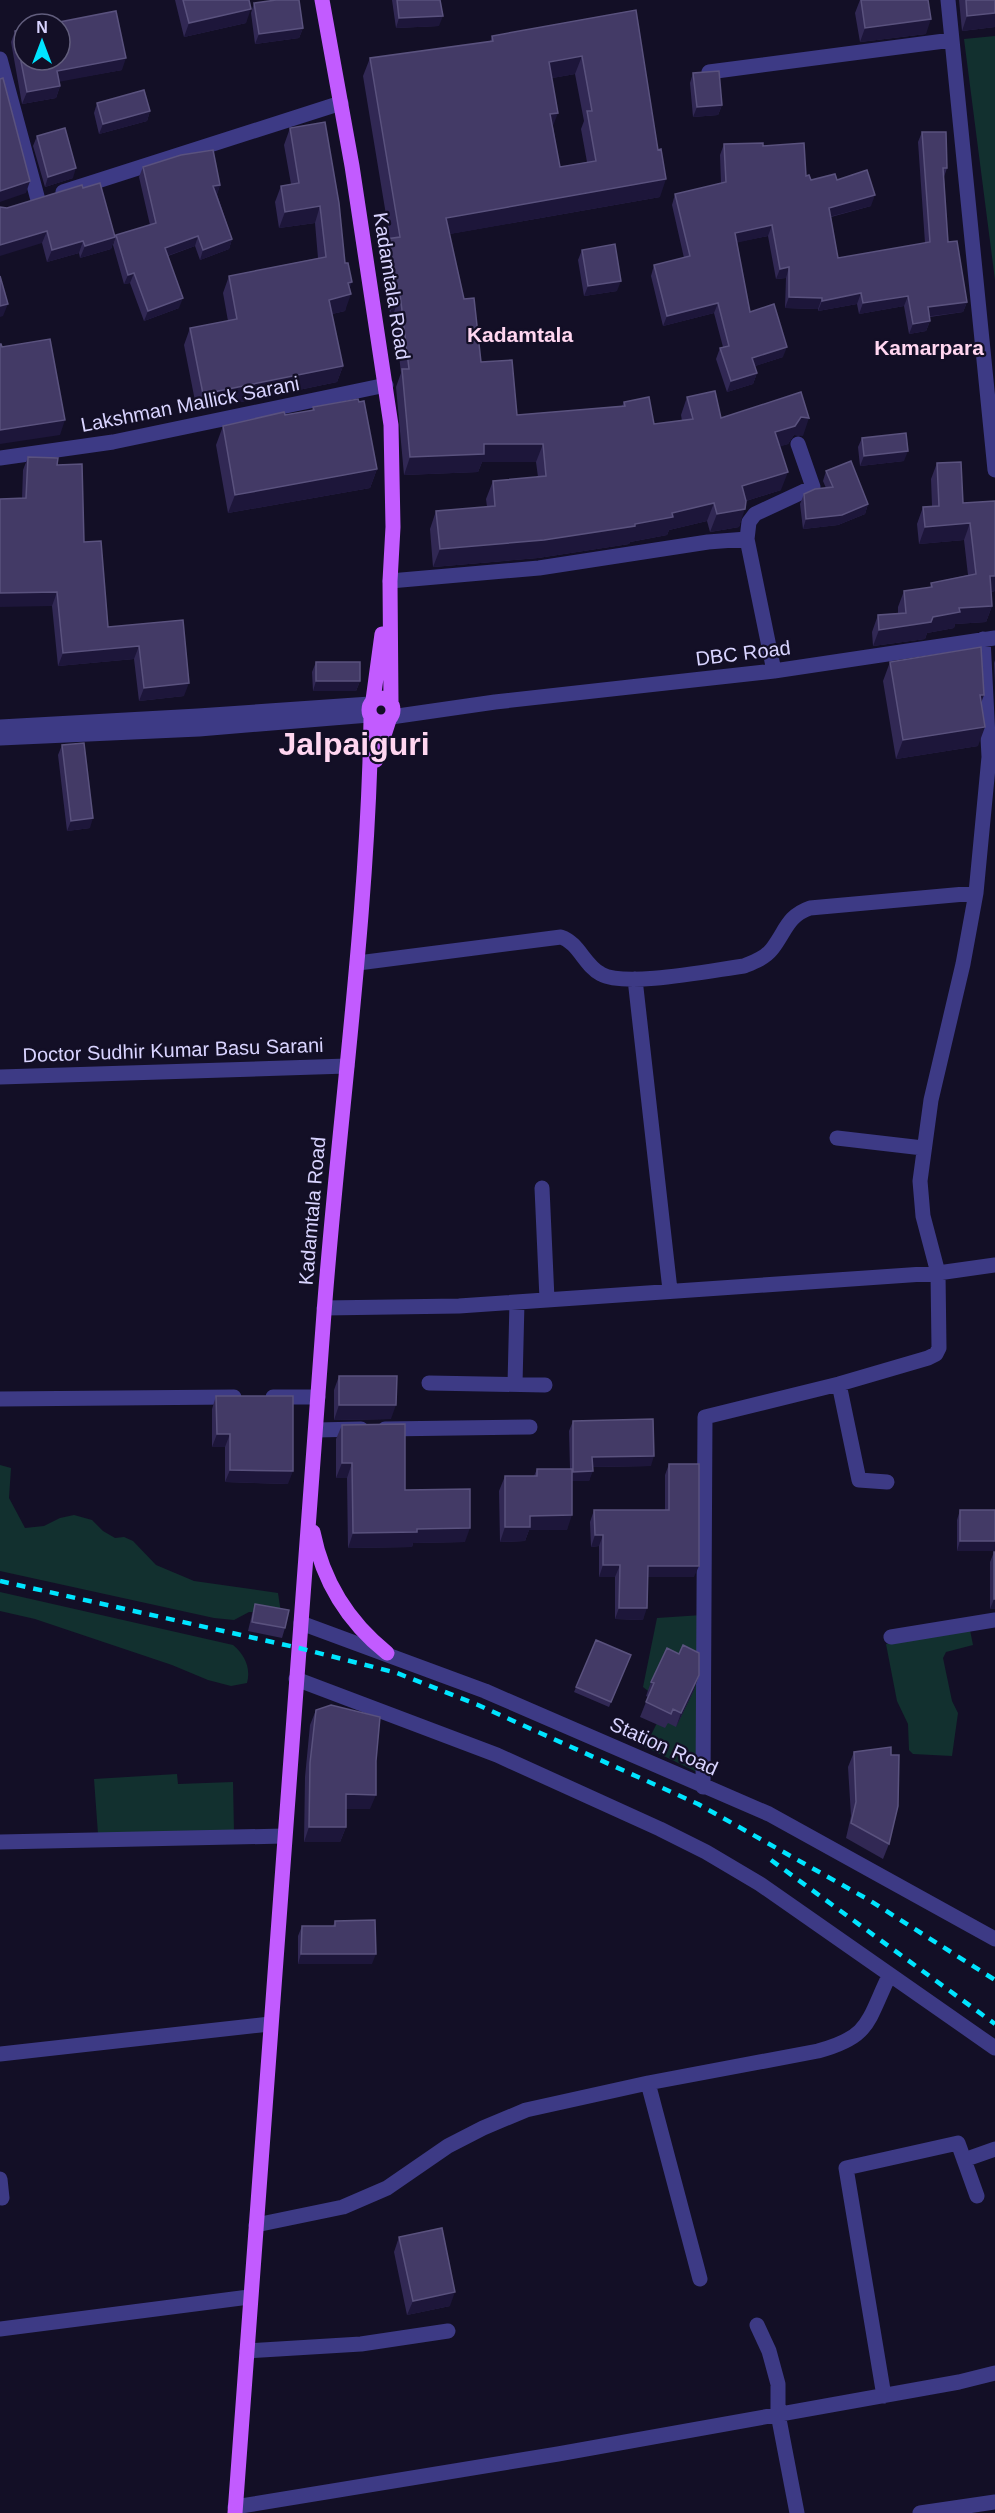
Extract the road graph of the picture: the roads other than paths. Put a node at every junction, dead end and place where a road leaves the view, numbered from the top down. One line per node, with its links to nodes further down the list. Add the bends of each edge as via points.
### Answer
1 (322, 0): 6 (main road, Kadamtala Road)
2 (948, 0): 3 (street)
3 (952, 40): 5 (street); 12 (street)
4 (0, 59): 7 (street)
5 (708, 72)
6 (341, 103): 7 (street); 9 (main road, Kadamtala Road)
7 (38, 200): 8 (street)
8 (19, 205)
9 (386, 386): 11 (street, Lakshman Mallick Sarani, via 113,442); 14 (main road, Kadamtala Road, via 392,465)
10 (798, 444): 13 (street, via 813,487 755,514 749,522)
11 (0, 458)
12 (995, 470)
13 (747, 539): 14 (street, via 539,568); 16 (street)
14 (390, 581): 17 (main road, Kadamtala Road); 18 (main road, Kadamtala Road)
15 (989, 639): 16 (street, DBC Road); 22 (street, via 989,757)
16 (774, 672): 18 (street, DBC Road)
17 (371, 710): 18 (main road, via 382,723); 18 (main road, via 384,698); 19 (street); 20 (street, via 199,729); 21 (main road, Kadamtala Road)
18 (391, 711): 21 (main road, Kadamtala Road)
19 (0, 727)
20 (0, 738)
21 (371, 778): 23 (main road, Kadamtala Road)
22 (976, 892): 24 (street, via 810,908 798,912 771,950 757,961); 28 (street)
23 (357, 963): 24 (street, via 561,937 568,939 602,975); 25 (main road, Kadamtala Road)
24 (635, 980): 32 (street)
25 (347, 1066): 26 (street, Doctor Sudhir Kumar Basu Sarani); 35 (main road, Kadamtala Road)
26 (0, 1077)
27 (837, 1138): 28 (street)
28 (923, 1148): 31 (street, via 921,1197)
29 (542, 1188): 33 (street)
30 (995, 1265): 31 (street)
31 (938, 1273): 32 (street); 38 (street, via 936,1354)
32 (670, 1290): 33 (street)
33 (547, 1299): 34 (street)
34 (517, 1302): 35 (street); 37 (street)
35 (324, 1308): 40 (main road, Kadamtala Road)
36 (429, 1383): 37 (street)
37 (515, 1384): 39 (street)
38 (838, 1384): 45 (street, via 859,1480); 51 (street, via 705,1417)
39 (545, 1385)
40 (318, 1397): 41 (street); 43 (main road, Kadamtala Road)
41 (0, 1399)
42 (530, 1427): 43 (street)
43 (316, 1430): 44 (main road, Kadamtala Road)
44 (313, 1482): 47 (main road, Kadamtala Road); 49 (main road, via 313,1528 325,1574 357,1627)
45 (887, 1482)
46 (995, 1620): 48 (street)
47 (301, 1623): 49 (street, Station Road); 50 (main road, Kadamtala Road)
48 (891, 1638)
49 (387, 1653): 51 (street, Station Road, via 565,1724)
50 (296, 1679): 52 (main road, Kadamtala Road); 55 (street, via 497,1755 660,1828 760,1884)
51 (703, 1787): 54 (street, Station Road, via 769,1814)
52 (284, 1836): 53 (street); 56 (main road, Kadamtala Road)
53 (0, 1842)
54 (995, 1939)
55 (889, 1976): 57 (street); 59 (street, via 864,2028 842,2044)
56 (270, 2024): 58 (street); 65 (main road, Kadamtala Road)
57 (995, 2048)
58 (0, 2054)
59 (648, 2083): 65 (street, via 526,2110 448,2146 387,2188 363,2199 343,2207); 66 (street)
60 (995, 2149): 61 (street)
61 (964, 2160): 63 (street); 73 (street, via 958,2143 846,2169)
62 (0, 2179): 64 (street)
63 (977, 2196)
64 (2, 2198)
65 (256, 2225): 67 (main road, Kadamtala Road)
66 (700, 2279)
67 (249, 2297): 69 (street); 71 (main road, Kadamtala Road)
68 (757, 2325): 74 (street, via 778,2384)
69 (0, 2329)
70 (448, 2331): 71 (street, via 362,2344)
71 (247, 2351): 76 (main road, Kadamtala Road)
72 (995, 2373): 73 (street)
73 (884, 2396): 74 (street)
74 (778, 2414): 76 (street); 77 (street)
75 (995, 2502): 78 (street)
76 (235, 2510)
77 (797, 2513)
78 (920, 2513)

